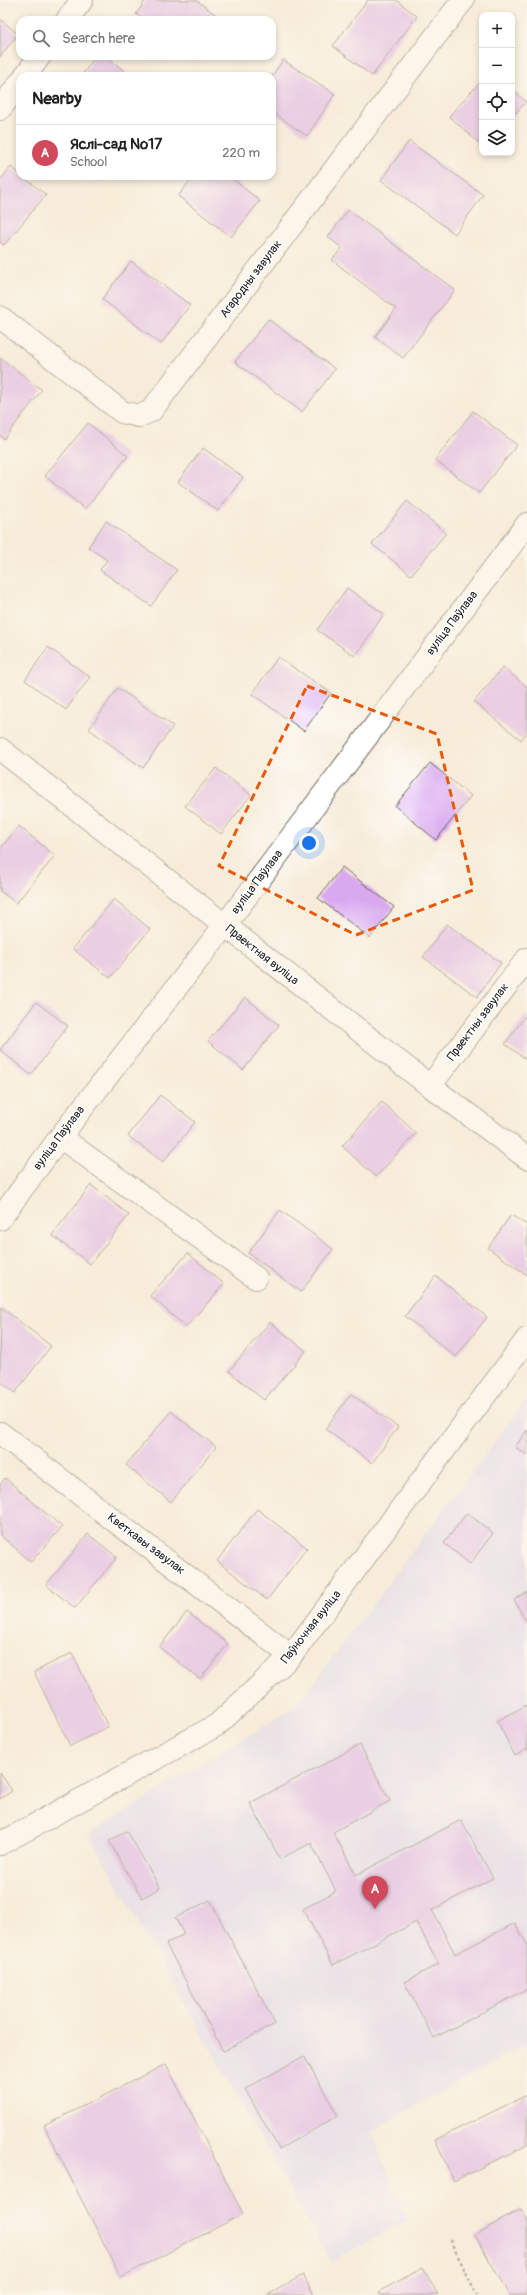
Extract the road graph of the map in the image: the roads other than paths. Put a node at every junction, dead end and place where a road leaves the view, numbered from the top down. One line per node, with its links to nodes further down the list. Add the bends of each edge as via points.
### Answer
1 (82, 0): 3 (street)
2 (463, 0): 8 (street, Агародны завулак, via 152,411 139,416 122,412)
3 (70, 16)
4 (37, 60): 5 (street)
5 (28, 72)
6 (16, 87): 7 (street)
7 (0, 109)
8 (0, 317)
9 (527, 524): 11 (street, вуліца Паўлава)
10 (0, 749): 11 (street, Праектная вуліца)
11 (225, 925): 13 (street, Праектная вуліца); 14 (street, вуліца Паўлава)
12 (527, 959): 13 (street, Праектны завулак)
13 (430, 1086): 15 (street, Праектная вуліца)
14 (60, 1137): 16 (street, вуліца Паўлава); 17 (street)
15 (527, 1158)
16 (0, 1219)
17 (256, 1278)
18 (527, 1339): 20 (street, Паўночная вуліца)
19 (0, 1433): 20 (street, Кветкавы завулак)
20 (291, 1656): 21 (street, Паўночная вуліца, via 217,1725)
21 (0, 1844)

